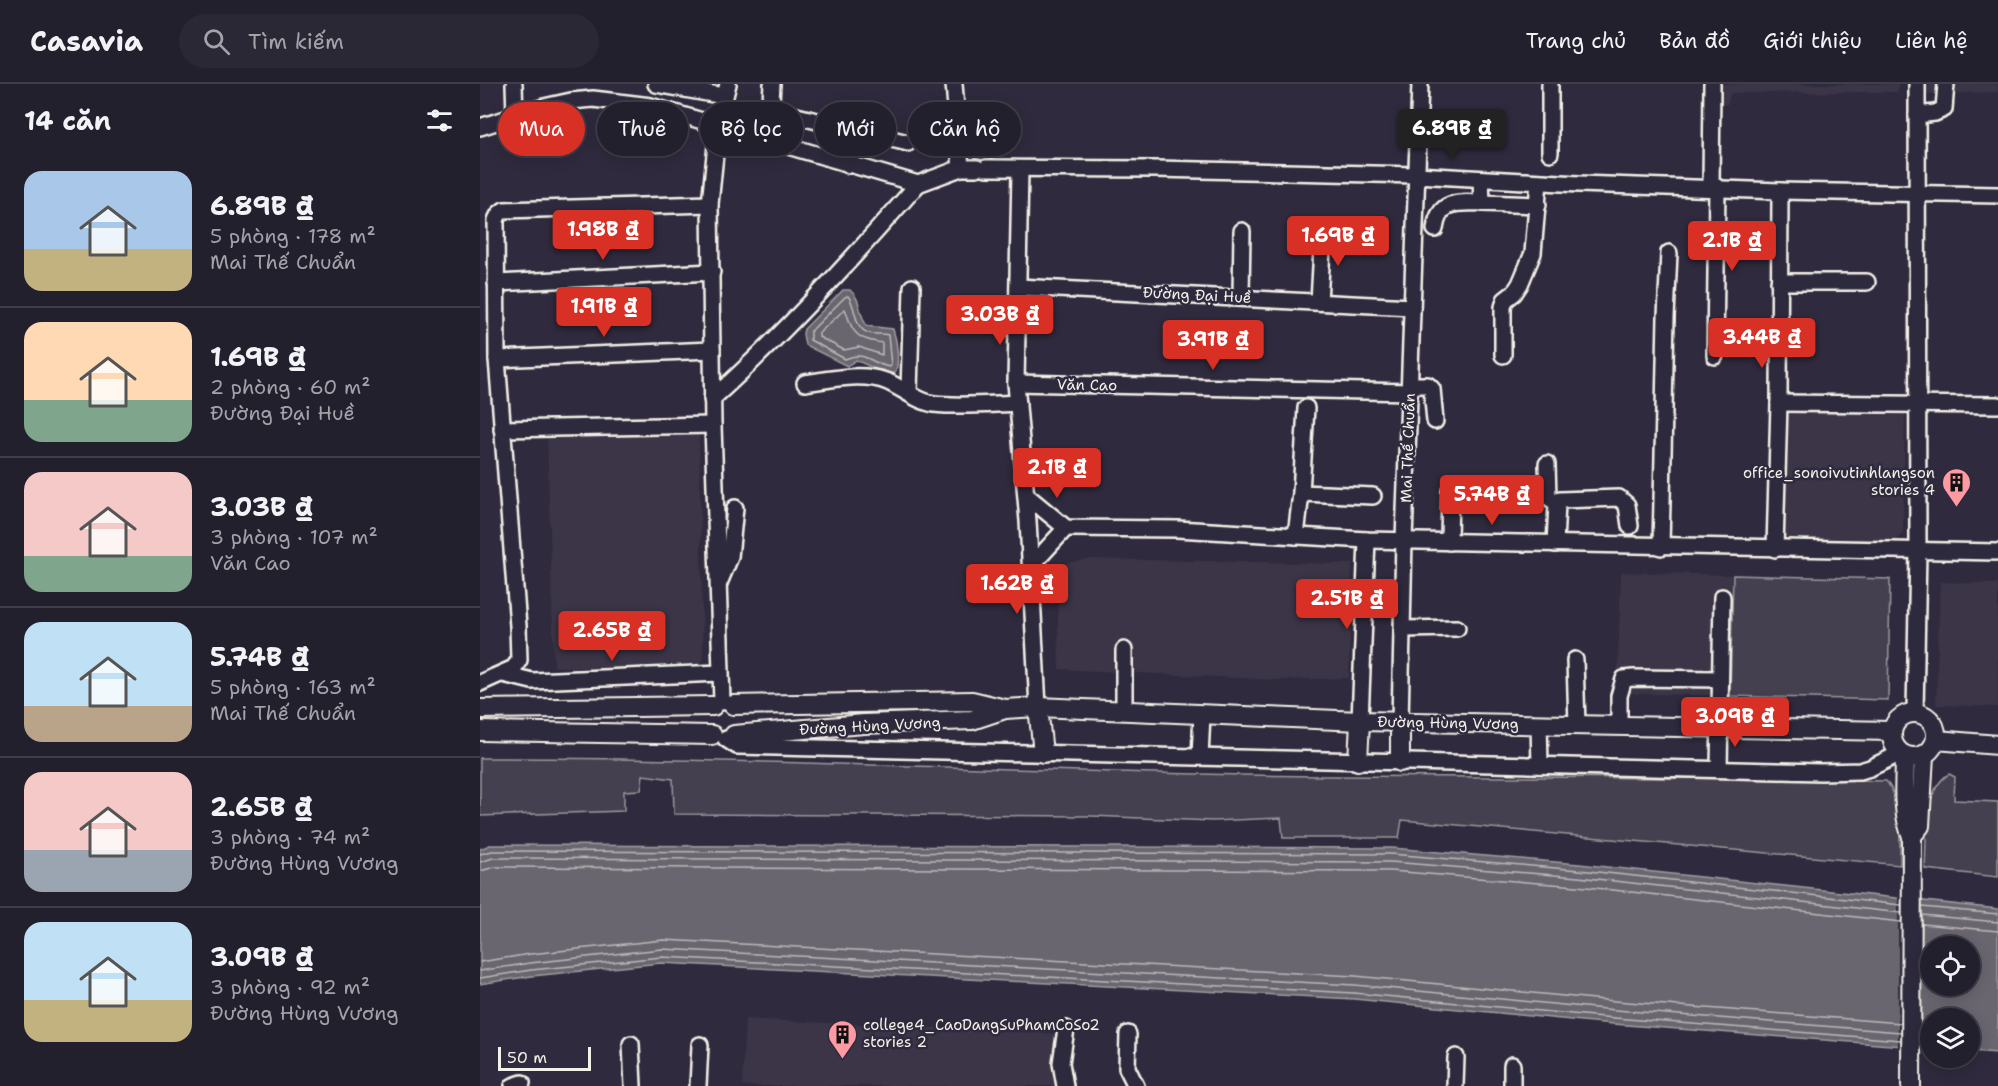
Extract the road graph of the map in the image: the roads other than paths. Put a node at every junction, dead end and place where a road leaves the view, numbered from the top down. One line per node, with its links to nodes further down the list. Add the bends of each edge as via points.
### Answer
1 (514, 84): 11 (street)
2 (656, 84): 10 (street)
3 (772, 84): 16 (street, via 771,102 780,112)
4 (954, 84): 23 (street)
5 (1420, 84): 25 (street, Mai Thế Chuẩn)
6 (1550, 84): 19 (street)
7 (1712, 84): 29 (street)
8 (1917, 84): 13 (street)
9 (1946, 84): 13 (street, via 1944,109)
10 (726, 90)
11 (515, 102)
12 (575, 102): 14 (street, via 593,99 651,106)
13 (1917, 115): 31 (street)
14 (700, 120)
15 (498, 121): 17 (street)
16 (815, 121)
17 (480, 127)
18 (803, 151): 22 (street)
19 (1550, 153)
20 (715, 156): 34 (street)
21 (850, 156): 22 (street)
22 (849, 165): 28 (street)
23 (961, 168): 24 (street); 28 (street)
24 (1020, 170): 25 (street); 45 (street)
25 (1416, 174): 26 (street); 48 (street, Mai Thế Chuẩn)
26 (1481, 179): 27 (street); 33 (street)
27 (1539, 182): 29 (street); 35 (street)
28 (918, 184): 57 (street, via 763,352)
29 (1714, 187): 30 (street); 51 (street)
30 (1780, 191): 31 (street); 41 (street)
31 (1917, 194): 32 (street); 60 (street)
32 (1998, 195)
33 (1482, 203): 35 (street); 36 (street, via 1447,206 1440,211)
34 (710, 204): 40 (street); 43 (street, via 504,210 496,220)
35 (1538, 205): 50 (street, via 1533,253 1520,284 1503,307)
36 (1435, 229)
37 (1242, 231): 46 (street)
38 (1323, 231): 47 (street)
39 (1669, 253): 80 (street)
40 (712, 272): 43 (street); 49 (street)
41 (1779, 282): 42 (street); 59 (street)
42 (1867, 282)
43 (496, 283): 52 (street)
44 (912, 287): 56 (street)
45 (1018, 287): 46 (street, Đường Đại Huề); 54 (street)
46 (1241, 297): 47 (street, Đường Đại Huề)
47 (1319, 302): 48 (street, Đường Đại Huề)
48 (1412, 307): 55 (street, Mai Thế Chuẩn)
49 (712, 350): 52 (street); 57 (street)
50 (1503, 355)
51 (1715, 356)
52 (497, 359): 65 (street)
53 (805, 383): 56 (street, via 862,377 886,381)
54 (1016, 383): 55 (street, Văn Cao); 58 (street)
55 (1410, 389): 63 (street, via 1428,385 1432,389); 77 (street, Mai Thế Chuẩn)
56 (909, 392): 58 (street, via 931,404)
57 (712, 399): 64 (street)
58 (1017, 403): 69 (street)
59 (1779, 403): 60 (street); 81 (street)
60 (1917, 405): 61 (street); 82 (street)
61 (1998, 405)
62 (1306, 408): 68 (street)
63 (1435, 421)
64 (712, 425): 65 (street); 85 (street)
65 (502, 429): 92 (street, via 519,637 519,660)
66 (1547, 464): 71 (street, via 1548,496)
67 (1450, 491): 78 (street)
68 (1301, 493): 70 (street); 75 (street)
69 (1026, 495): 74 (street); 84 (street)
70 (1373, 496)
71 (1557, 503): 73 (street, via 1566,499 1619,498 1627,505); 79 (street)
72 (735, 508): 85 (street, via 730,557)
73 (1629, 526)
74 (1066, 528): 75 (street); 84 (street)
75 (1296, 536): 76 (street)
76 (1367, 540): 77 (street); 102 (street)
77 (1404, 540): 78 (street); 87 (street, Mai Thế Chuẩn)
78 (1449, 542): 79 (street)
79 (1555, 544): 80 (street)
80 (1661, 547): 81 (street)
81 (1775, 549): 82 (street)
82 (1918, 551): 83 (street); 100 (street)
83 (1998, 552)
84 (1031, 566): 96 (street)
85 (717, 586): 91 (street)
86 (1722, 597): 93 (street)
87 (1403, 628): 88 (street); 103 (street, Mai Thế Chuẩn)
88 (1457, 628)
89 (1124, 650): 99 (street)
90 (1575, 660): 105 (street)
91 (720, 673): 92 (street, via 532,681); 95 (street)
92 (503, 674): 94 (street)
93 (1720, 679): 106 (street, via 1624,679 1619,696); 107 (street)
94 (480, 683)
95 (723, 704): 97 (main road, Đường Hùng Vương); 98 (main road, Đường Hùng Vương, via 972,701); 110 (main road, via 706,717 705,723); 110 (main road, via 738,710 742,723)
96 (1038, 707): 98 (main road, Đường Hùng Vương); 99 (main road, Đường Hùng Vương); 113 (main road)
97 (480, 709)
98 (1005, 709): 110 (main road, Đường Hùng Vương, via 972,720)
99 (1124, 711): 101 (main road, Đường Hùng Vương)
100 (1915, 712): 109 (main road, via 1896,721); 111 (main road, via 1932,721)
101 (1202, 714): 102 (main road, Đường Hùng Vương); 116 (street)
102 (1360, 722): 103 (main road, Đường Hùng Vương); 117 (main road)
103 (1400, 722): 104 (main road, Đường Hùng Vương); 118 (main road)
104 (1539, 724): 105 (main road, Đường Hùng Vương); 119 (street)
105 (1577, 725): 106 (main road, Đường Hùng Vương)
106 (1619, 726): 107 (main road, Đường Hùng Vương)
107 (1719, 728): 109 (main road, Đường Hùng Vương); 120 (street)
108 (480, 731): 110 (main road, Đường Hùng Vương)
109 (1892, 731): 114 (main road, via 1895,747)
110 (724, 736): 113 (street, via 737,746)
111 (1936, 740): 112 (main road); 115 (main road)
112 (1998, 745)
113 (1043, 753): 116 (street)
114 (1903, 754): 115 (main road); 120 (street, via 1860,771); 121 (main road, via 1907,824)
115 (1924, 755): 121 (main road, via 1920,826)
116 (1200, 757): 117 (street)
117 (1358, 760): 118 (street)
118 (1400, 762): 119 (street)
119 (1540, 765): 120 (street)
120 (1719, 768)
121 (1912, 836): 134 (main road)
122 (1066, 1029): 130 (street, via 1061,1063)
123 (1128, 1034): 131 (street, via 1127,1068)
124 (631, 1044): 128 (street)
125 (700, 1045): 129 (street)
126 (1456, 1057): 132 (street)
127 (1512, 1065): 133 (street)
128 (633, 1086)
129 (698, 1086)
130 (1065, 1086)
131 (1136, 1086)
132 (1455, 1086)
133 (1512, 1086)
134 (1911, 1086)

